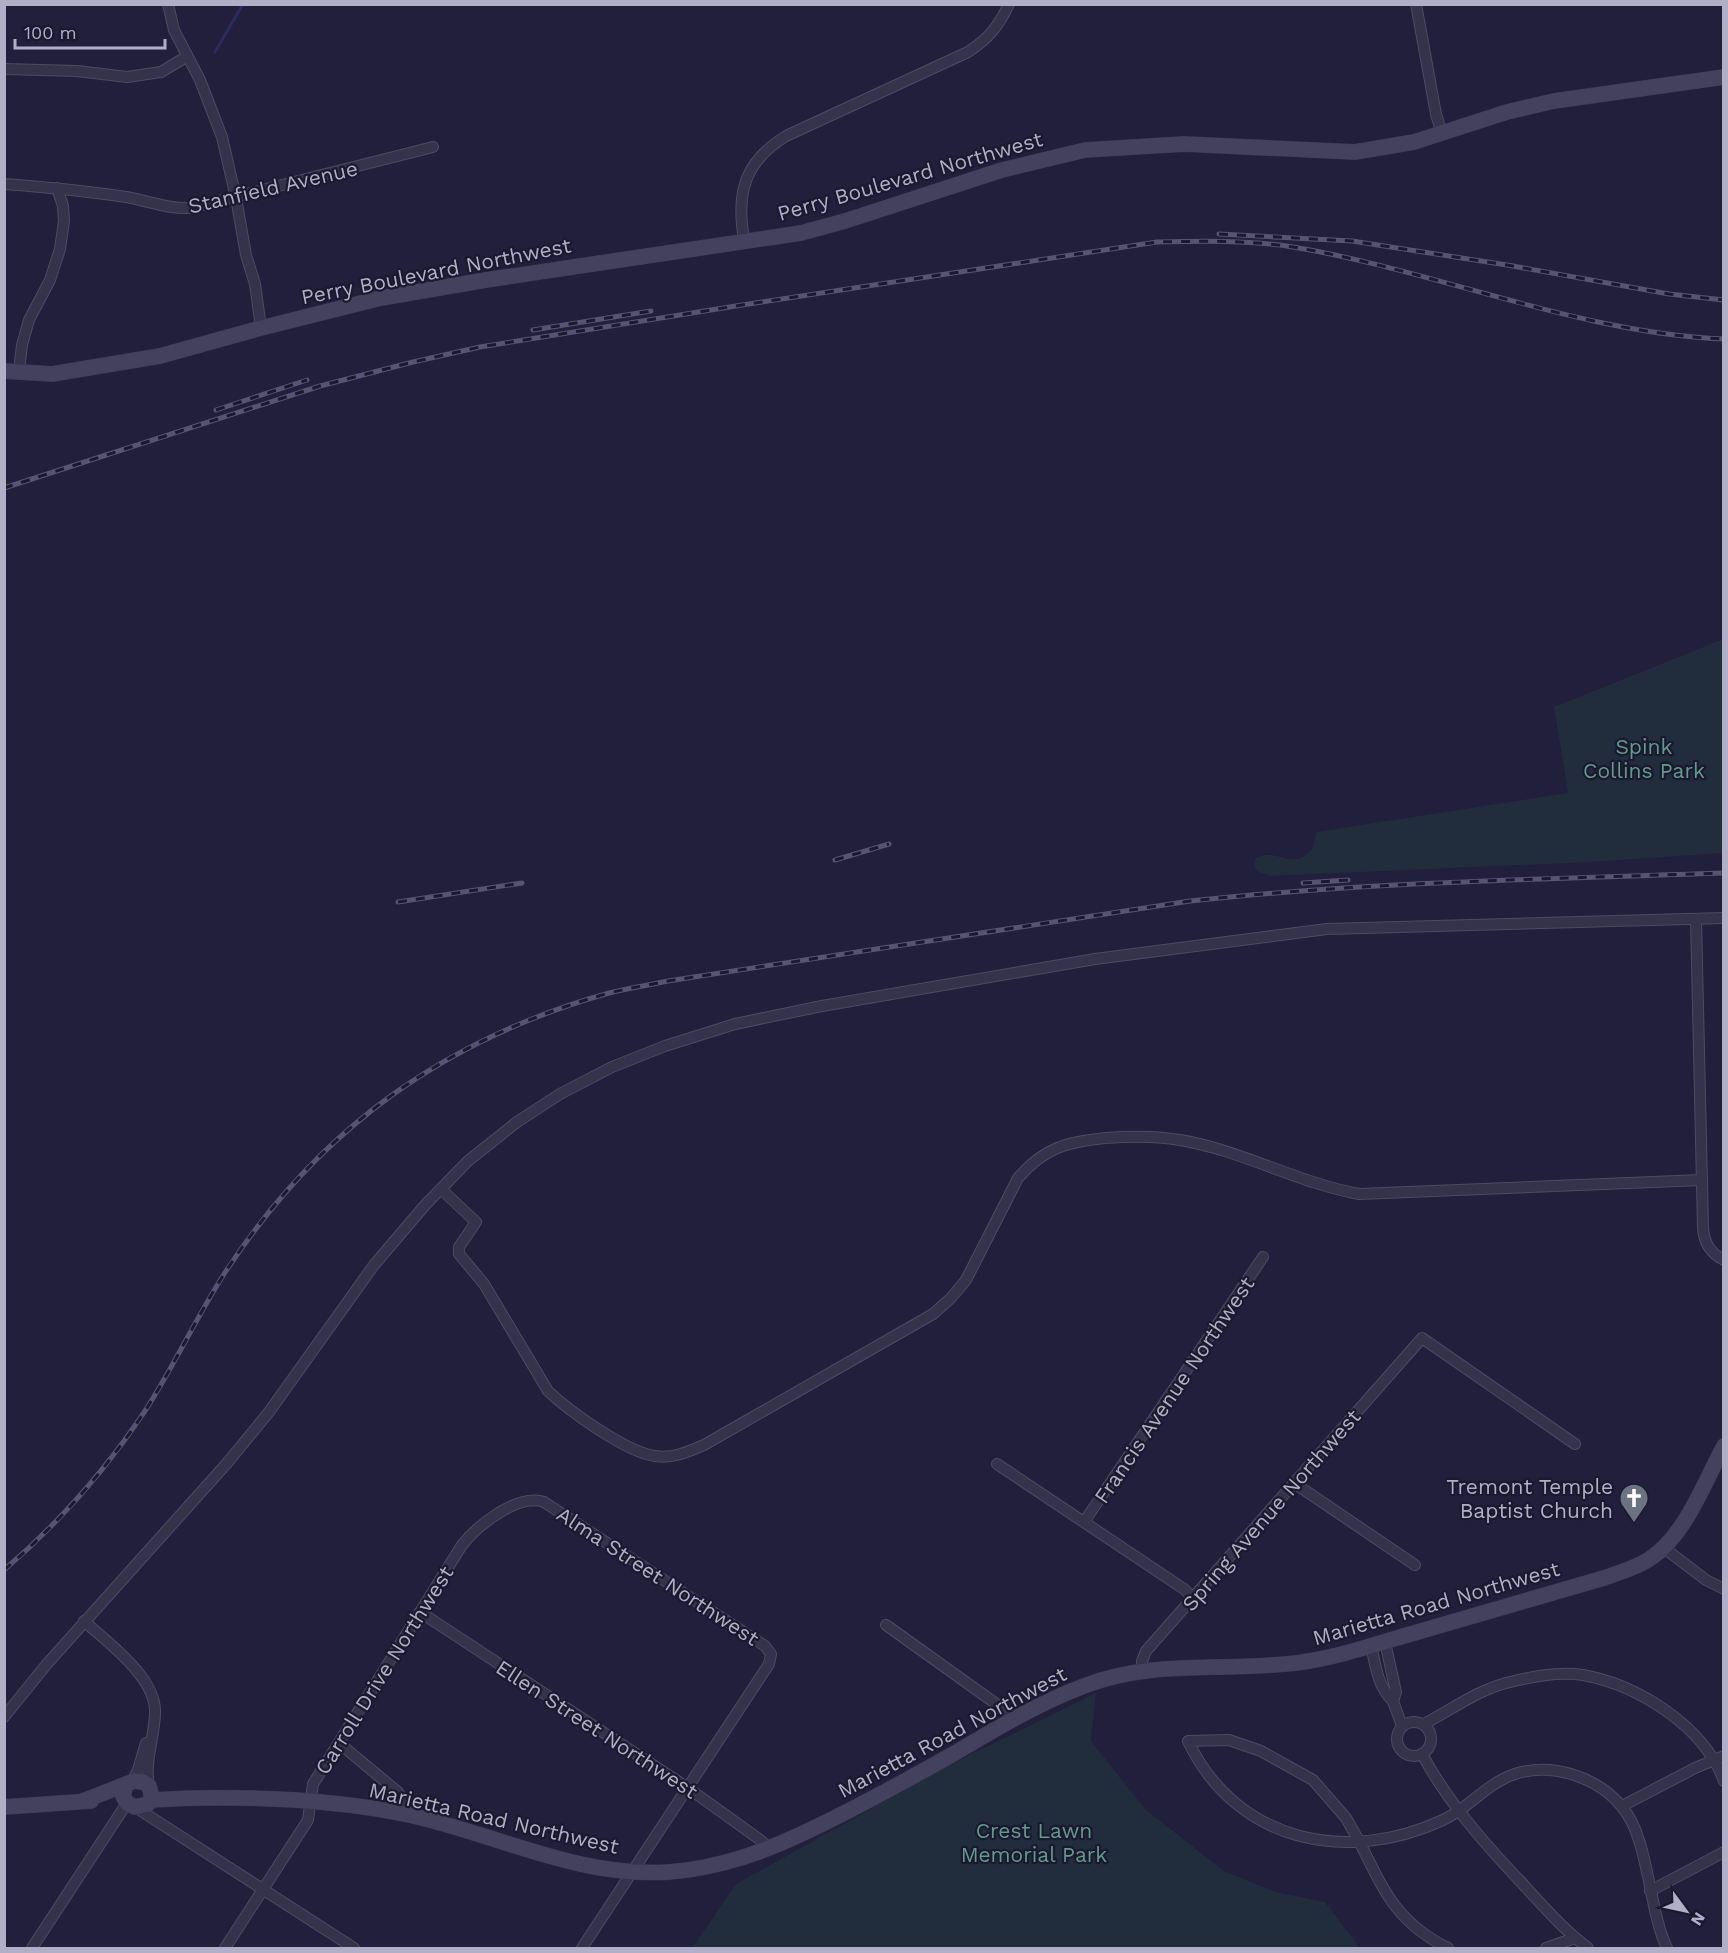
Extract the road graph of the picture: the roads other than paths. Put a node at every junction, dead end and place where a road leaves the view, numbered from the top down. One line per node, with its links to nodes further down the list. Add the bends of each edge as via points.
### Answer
1 (168, 4): 4 (street)
2 (1010, 4): 12 (street, via 1000,24 968,52 771,145 748,174 742,193)
3 (1416, 4): 7 (street)
4 (186, 57): 5 (street, via 161,72 127,77); 11 (street, via 200,80 222,137)
5 (4, 69)
6 (1724, 77): 7 (main road, Perry Boulevard Northwest, via 1554,101)
7 (1442, 134): 12 (main road, Perry Boulevard Northwest, via 1355,152 1185,144 1085,150 1002,170 801,233)
8 (433, 147): 11 (street, Stanfield Avenue)
9 (4, 184): 10 (street, Stanfield Avenue)
10 (57, 188): 11 (street, Stanfield Avenue, via 136,199 175,209); 14 (street, via 64,221 60,249)
11 (236, 198): 13 (street)
12 (744, 240): 13 (main road, Perry Boulevard Northwest, via 371,300)
13 (261, 328): 14 (main road, Perry Boulevard Northwest, via 160,356 52,374)
14 (12, 371)
15 (1724, 918): 16 (street)
16 (1696, 919): 17 (street); 18 (street, via 1328,929 1095,959 746,1022 644,1054 560,1094 468,1161)
17 (1702, 1180): 18 (street, via 1359,1194 1180,1140 1117,1137 1059,1145 1018,1178 966,1280 933,1314 704,1445 681,1455 656,1456 618,1441 548,1391 484,1284 459,1254 459,1247 476,1222); 20 (street, via 1704,1238 1715,1255)
18 (441, 1189): 32 (street, via 374,1265 269,1412 228,1462)
19 (1263, 1257): 26 (street, Francis Avenue Northwest)
20 (1724, 1260)
21 (1575, 1444): 24 (street, Spring Avenue Northwest, via 1422,1338)
22 (1724, 1446): 27 (main road, Marietta Road Northwest, via 1685,1519)
23 (997, 1464): 26 (street)
24 (1294, 1483): 28 (street); 30 (street, Spring Avenue Northwest)
25 (485, 1522): 31 (street, Carroll Drive Northwest, via 462,1545); 46 (street, Alma Street Northwest, via 528,1500 544,1502 769,1650 769,1664)
26 (1084, 1522): 30 (street)
27 (1664, 1548): 29 (street); 34 (main road, Marietta Road Northwest, via 1636,1566 1604,1578)
28 (1415, 1565)
29 (1724, 1589)
30 (1193, 1598): 35 (street, Spring Avenue Northwest, via 1146,1651)
31 (420, 1612): 41 (street, Carroll Drive Northwest); 46 (street, Ellen Street Northwest)
32 (84, 1621): 36 (street); 40 (street, via 138,1672 151,1694 155,1710)
33 (886, 1625): 37 (street)
34 (1378, 1644): 35 (main road, Marietta Road Northwest, via 1304,1662); 39 (street, via 1380,1685 1393,1701)
35 (1143, 1670): 37 (main road, Marietta Road Northwest, via 1083,1686)
36 (4, 1717)
37 (1016, 1718): 55 (main road, Marietta Road Northwest, via 908,1780)
38 (1424, 1724): 39 (street, via 1412,1721); 42 (street, via 1432,1738); 43 (street, via 1504,1683 1559,1674 1583,1675 1629,1690 1671,1713)
39 (1402, 1726): 42 (street, via 1399,1747 1410,1756)
40 (151, 1736): 45 (street); 47 (street)
41 (339, 1743): 49 (street, Carroll Drive Northwest, via 313,1784); 53 (street, via 398,1792)
42 (1422, 1754): 52 (street)
43 (1718, 1758): 44 (street); 50 (street)
44 (1724, 1781)
45 (129, 1782): 47 (main road, via 123,1791); 47 (main road, via 143,1782); 48 (main road, Marietta Road Northwest)
46 (688, 1788): 55 (street, Ellen Street Northwest); 57 (street, Alma Street Northwest)
47 (141, 1799): 48 (main road, Marietta Road Northwest); 49 (main road, Marietta Road Northwest); 58 (street, via 156,1820); 61 (street)
48 (83, 1801): 51 (main road, Marietta Road Northwest)
49 (310, 1802): 53 (main road, Marietta Road Northwest); 58 (street, Carroll Drive Northwest, via 308,1820)
50 (1622, 1806): 52 (street, via 1583,1778 1559,1770 1537,1770 1498,1782); 59 (street, via 1638,1837)
51 (4, 1807)
52 (1459, 1809): 54 (street, via 1406,1834); 60 (street, via 1498,1857)
53 (410, 1815): 57 (main road, Marietta Road Northwest, via 572,1863)
54 (1360, 1843): 54 (street, via 1290,1835 1259,1820 1212,1780 1197,1762 1188,1741 1229,1740 1261,1751 1313,1780 1346,1818); 65 (street, via 1387,1897 1406,1920 1429,1939)
55 (770, 1849): 57 (main road, Marietta Road Northwest, via 701,1868)
56 (1724, 1852): 59 (street)
57 (632, 1872): 64 (street, Alma Street Northwest)
58 (263, 1890): 62 (street, Carroll Drive Northwest); 63 (street)
59 (1650, 1891): 68 (street)
60 (1575, 1938): 66 (street); 67 (street)
61 (32, 1948)
62 (225, 1948)
63 (354, 1948)
64 (582, 1948)
65 (1448, 1948)
66 (1546, 1948)
67 (1588, 1948)
68 (1667, 1948)

